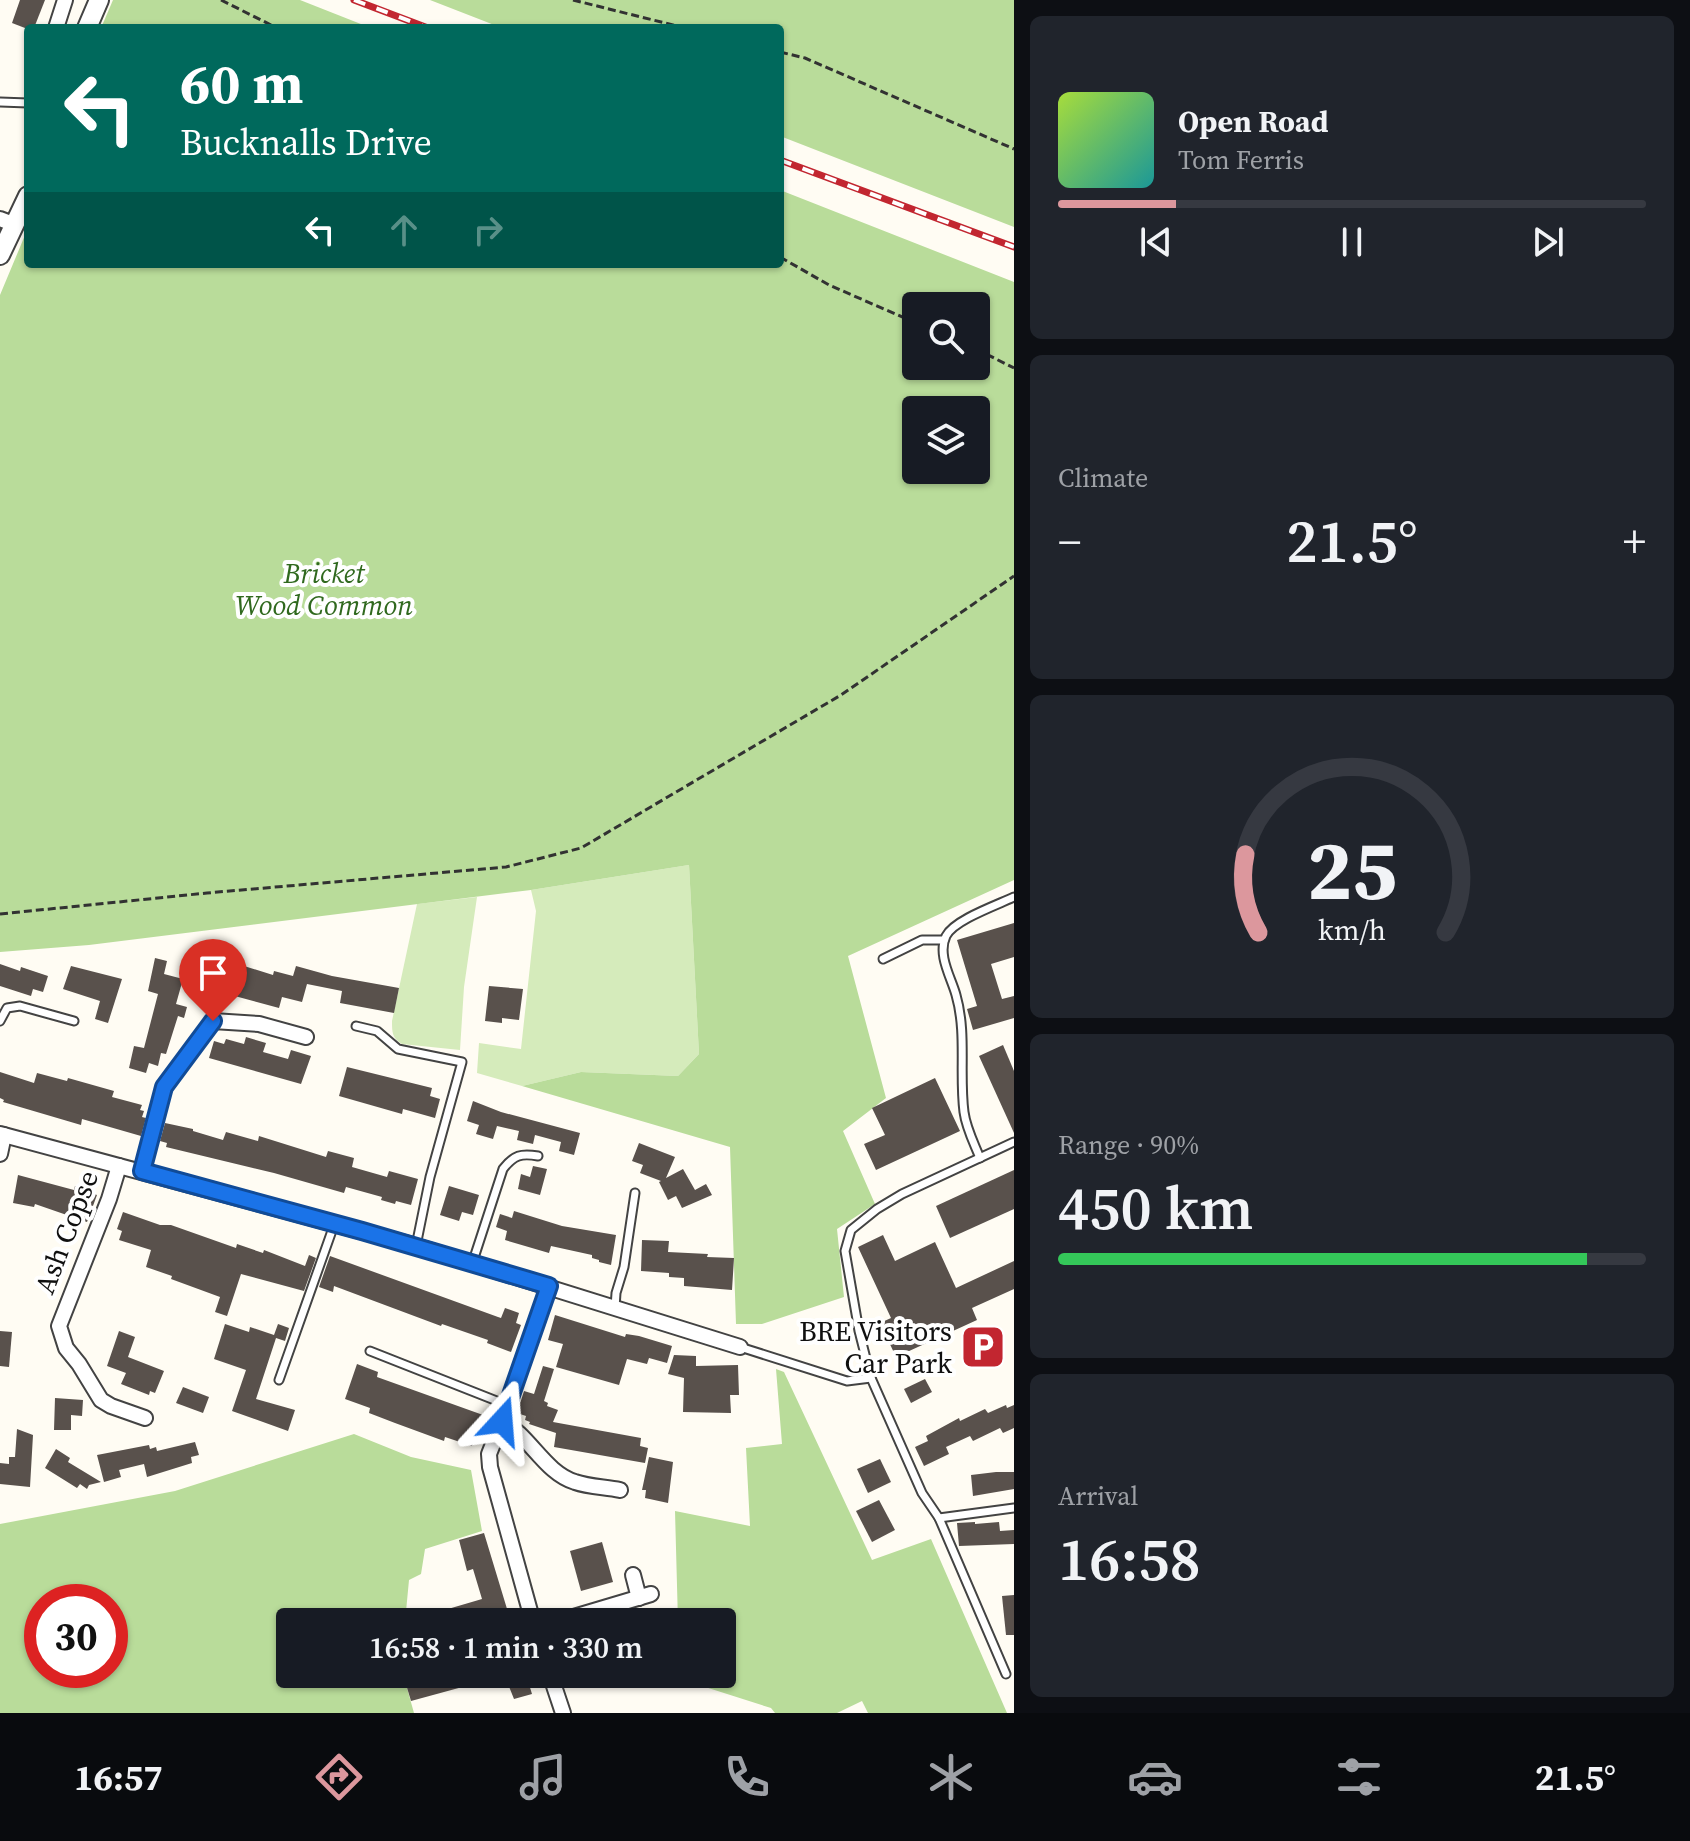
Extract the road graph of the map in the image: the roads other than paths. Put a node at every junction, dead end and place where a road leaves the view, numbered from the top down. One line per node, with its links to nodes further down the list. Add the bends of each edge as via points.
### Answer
1 (65, 0): 3 (street)
2 (99, 0): 4 (street)
3 (57, 24)
4 (89, 24)
5 (0, 102): 6 (lane)
6 (24, 103)
7 (24, 201): 8 (street)
8 (6, 222): 9 (street)
9 (0, 255)
10 (1014, 897): 11 (lane, via 963,921)
11 (944, 940): 12 (lane, via 922,940); 21 (lane, via 944,962 963,1032 964,1114)
12 (883, 959)
13 (0, 1021): 14 (lane, via 7,1008 20,1006)
14 (74, 1021)
15 (356, 1026): 26 (lane, via 377,1031 398,1049 462,1062)
16 (306, 1037): 23 (street, via 259,1024 213,1021 164,1087)
17 (2, 1134): 19 (street); 22 (street)
18 (1014, 1142): 21 (lane)
19 (0, 1154)
20 (538, 1156): 27 (lane, via 519,1155 503,1169)
21 (980, 1158): 32 (lane, via 902,1194 851,1230 845,1251)
22 (119, 1166): 23 (street); 35 (street, Ash Copse, via 59,1326 66,1348 101,1400)
23 (142, 1171): 25 (street)
24 (635, 1193): 29 (lane)
25 (335, 1223): 26 (street); 33 (lane)
26 (416, 1246): 27 (street)
27 (472, 1264): 28 (street)
28 (549, 1286): 29 (street); 34 (street)
29 (615, 1308): 30 (street)
30 (740, 1347): 32 (lane, via 847,1381)
31 (370, 1351): 34 (lane)
32 (871, 1378): 39 (lane, via 922,1493)
33 (279, 1380)
34 (507, 1405): 36 (street)
35 (145, 1418)
36 (502, 1421): 37 (street, via 522,1434 556,1472 574,1482); 41 (street, via 489,1454 490,1467)
37 (620, 1490)
38 (1014, 1508): 39 (lane)
39 (939, 1518): 43 (lane)
40 (633, 1575): 42 (street, via 645,1596)
41 (529, 1608)
42 (604, 1608)
43 (1006, 1674)
44 (555, 1688): 45 (street)
45 (563, 1713)

